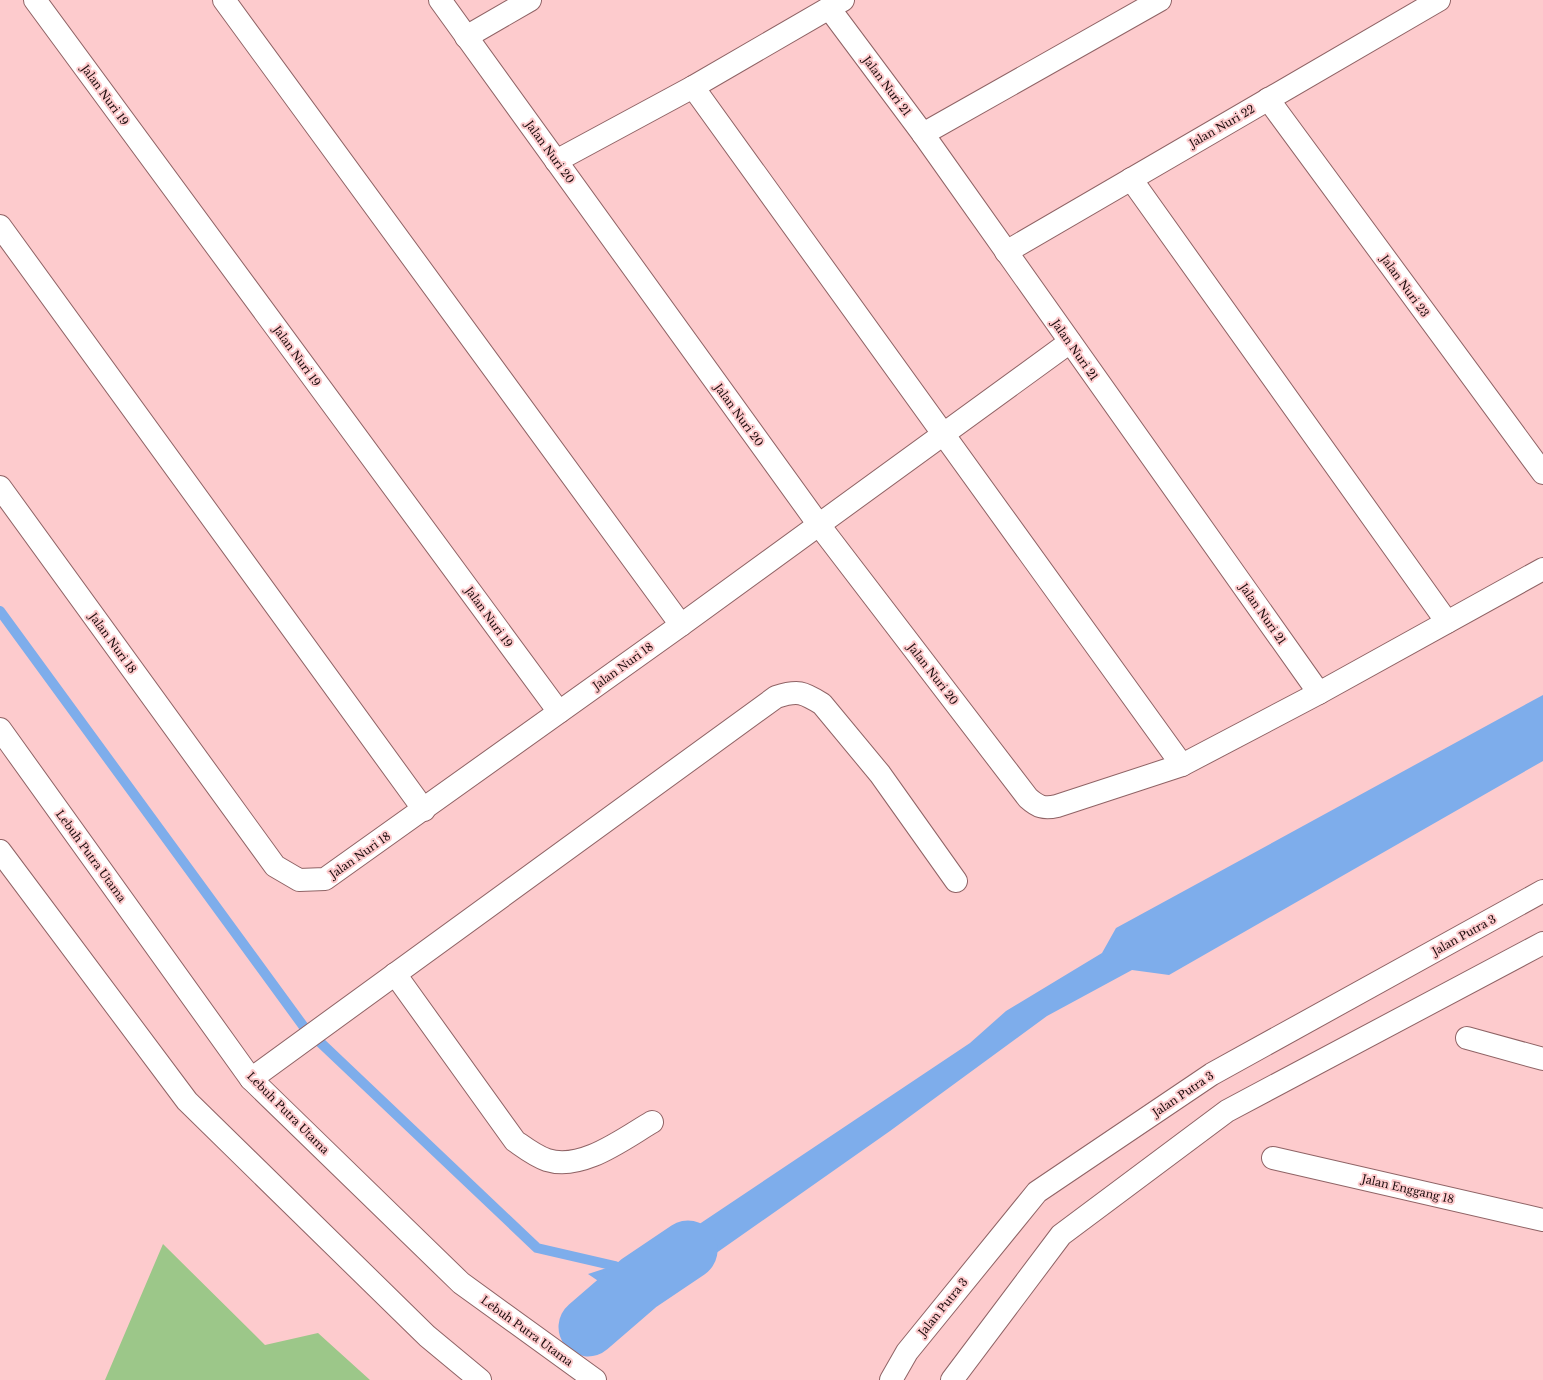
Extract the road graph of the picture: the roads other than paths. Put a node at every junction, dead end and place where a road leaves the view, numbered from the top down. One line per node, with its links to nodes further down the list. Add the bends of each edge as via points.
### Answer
1 (35, 0): 25 (street, Jalan Nuri 19)
2 (224, 0): 23 (street)
3 (440, 0): 8 (street, Jalan Nuri 20)
4 (530, 0): 8 (street)
5 (1160, 0): 11 (street)
6 (1431, 2): 10 (street, Jalan Nuri 22)
7 (836, 4): 9 (street); 11 (street, Jalan Nuri 21)
8 (466, 37): 12 (street, Jalan Nuri 20)
9 (693, 87): 12 (street); 17 (street)
10 (1268, 99): 13 (street, Jalan Nuri 22); 18 (street, Jalan Nuri 23)
11 (923, 134): 15 (street, Jalan Nuri 21)
12 (556, 161): 20 (street, Jalan Nuri 20)
13 (1131, 179): 15 (street, Jalan Nuri 22); 22 (street)
14 (0, 226): 28 (street)
15 (1006, 252): 16 (street, Jalan Nuri 21)
16 (1070, 342): 17 (street, Jalan Nuri 18); 24 (street, Jalan Nuri 21)
17 (944, 434): 20 (street, Jalan Nuri 18); 27 (street)
18 (1543, 474)
19 (0, 487): 28 (street, Jalan Nuri 18, via 275,866 298,880 325,879)
20 (819, 525): 23 (street, Jalan Nuri 18); 27 (street, Jalan Nuri 20, via 1028,798 1036,805 1047,808 1057,806)
21 (1543, 569): 22 (street, Jalan Nuri 20)
22 (1447, 622): 24 (street, Jalan Nuri 20)
23 (681, 625): 25 (street, Jalan Nuri 18)
24 (1319, 693): 27 (street, Jalan Nuri 20)
25 (559, 712): 28 (street, Jalan Nuri 18)
26 (0, 729): 36 (street, Lebuh Putra Utama)
27 (1182, 765)
28 (424, 810)
29 (0, 851): 40 (street, via 187,1101 427,1336)
30 (956, 881): 33 (street, via 880,774 822,704 793,691 776,697)
31 (1543, 891): 42 (street, Jalan Putra 3, via 1212,1074 1037,1192 907,1352)
32 (1543, 943): 43 (street, via 1221,1116 1061,1235)
33 (395, 974): 36 (street); 37 (street, via 515,1141 531,1153 548,1160 576,1161 605,1150)
34 (1467, 1038): 35 (street)
35 (1543, 1058)
36 (251, 1078): 41 (street, Lebuh Putra Utama, via 461,1283)
37 (652, 1122)
38 (1273, 1158): 39 (street, Jalan Enggang 18)
39 (1543, 1220)
40 (480, 1380)
41 (595, 1380)
42 (891, 1380)
43 (952, 1380)

